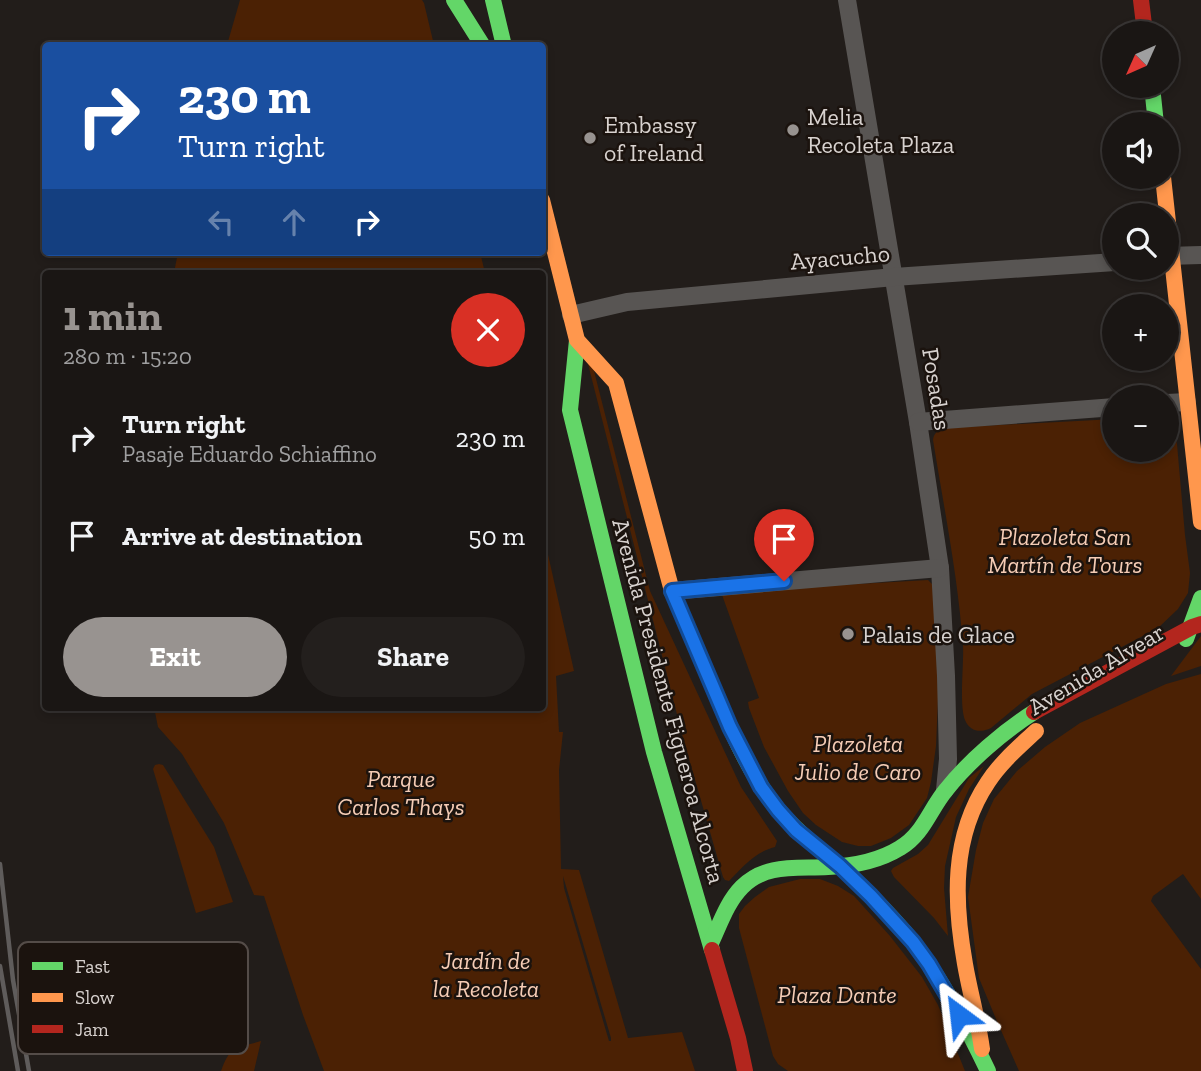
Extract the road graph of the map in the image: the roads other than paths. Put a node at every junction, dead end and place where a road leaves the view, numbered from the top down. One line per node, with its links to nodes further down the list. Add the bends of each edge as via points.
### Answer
1 (454, 0): 6 (main road)
2 (493, 0): 7 (main road)
3 (847, 0): 12 (street, Posadas)
4 (1141, 0): 5 (main road)
5 (1144, 21)
6 (480, 42)
7 (503, 42)
8 (546, 216): 14 (main road)
9 (1201, 254): 10 (street)
10 (1179, 255)
11 (1102, 263): 12 (street, Ayacucho)
12 (894, 277): 14 (street, Ayacucho, via 626,302); 19 (street, Posadas)
13 (1173, 280): 16 (main road)
14 (571, 315): 15 (main road)
15 (577, 340): 22 (main road, via 616,383); 29 (main road, Avenida Presidente Figueroa Alcorta, via 570,410 653,752)
16 (1188, 401): 17 (street); 20 (main road)
17 (1179, 402)
18 (1102, 408): 19 (street)
19 (918, 422): 21 (street, Posadas)
20 (1201, 522)
21 (940, 568): 22 (street); 27 (street, Posadas, via 946,666)
22 (672, 591): 28 (main road, via 761,787 796,830)
23 (1201, 598): 24 (main road, Avenida Alvear)
24 (1196, 626): 25 (main road, Avenida Alvear); 27 (main road, Avenida Alvear, via 1031,713)
25 (1170, 657)
26 (1078, 706): 30 (main road, Avenida Alvear, via 1052,720 1010,754 971,811 959,851 955,880 960,940)
27 (945, 790): 28 (main road, Avenida Alvear, via 909,843)
28 (840, 866): 29 (main road, Avenida Alvear, via 780,867 758,874 741,888); 30 (main road, via 913,942)
29 (711, 943): 31 (main road, Avenida Presidente Figueroa Alcorta)
30 (985, 1066)
31 (745, 1071)

